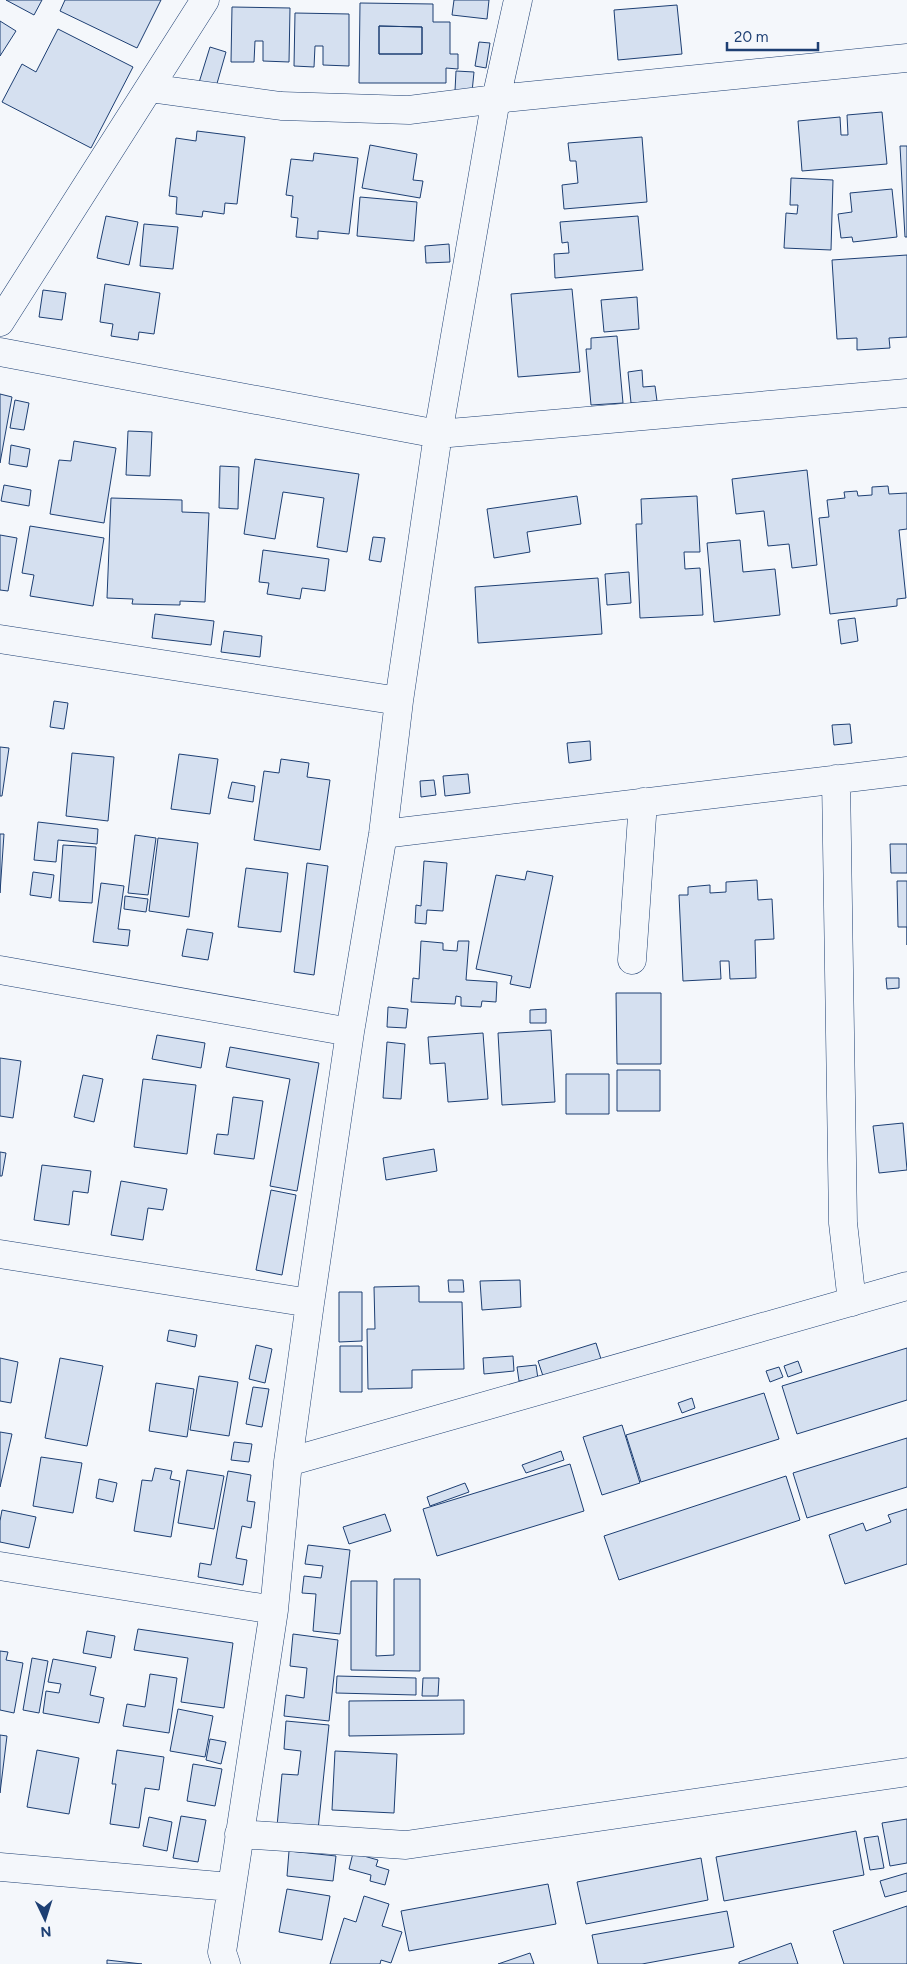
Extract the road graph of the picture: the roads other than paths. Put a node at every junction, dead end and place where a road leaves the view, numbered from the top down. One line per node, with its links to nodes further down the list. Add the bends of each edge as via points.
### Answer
1 (205, 0): 4 (street)
2 (518, 0): 5 (street)
3 (907, 58): 5 (street)
4 (150, 88): 5 (street, via 281,106 389,110); 6 (street)
5 (496, 99): 9 (street)
6 (0, 322)
7 (0, 352): 9 (street)
8 (907, 393): 9 (street)
9 (438, 434): 11 (street)
10 (0, 639): 11 (street)
11 (399, 701): 15 (street)
12 (907, 771): 13 (street)
13 (836, 779): 14 (street); 22 (street, via 843,1223)
14 (643, 802): 15 (street); 16 (street)
15 (382, 834): 18 (street)
16 (632, 960)
17 (0, 970): 18 (street)
18 (350, 1032): 21 (street)
19 (0, 1254): 21 (street)
20 (907, 1286): 22 (street)
21 (310, 1302): 23 (street)
22 (852, 1302): 23 (street)
23 (288, 1462): 25 (street)
24 (0, 1566): 25 (street)
25 (274, 1610): 27 (street)
26 (907, 1772): 27 (street, via 406,1844)
27 (239, 1834): 29 (street)
28 (0, 1867): 29 (street)
29 (230, 1887): 30 (street)
30 (222, 1960)

